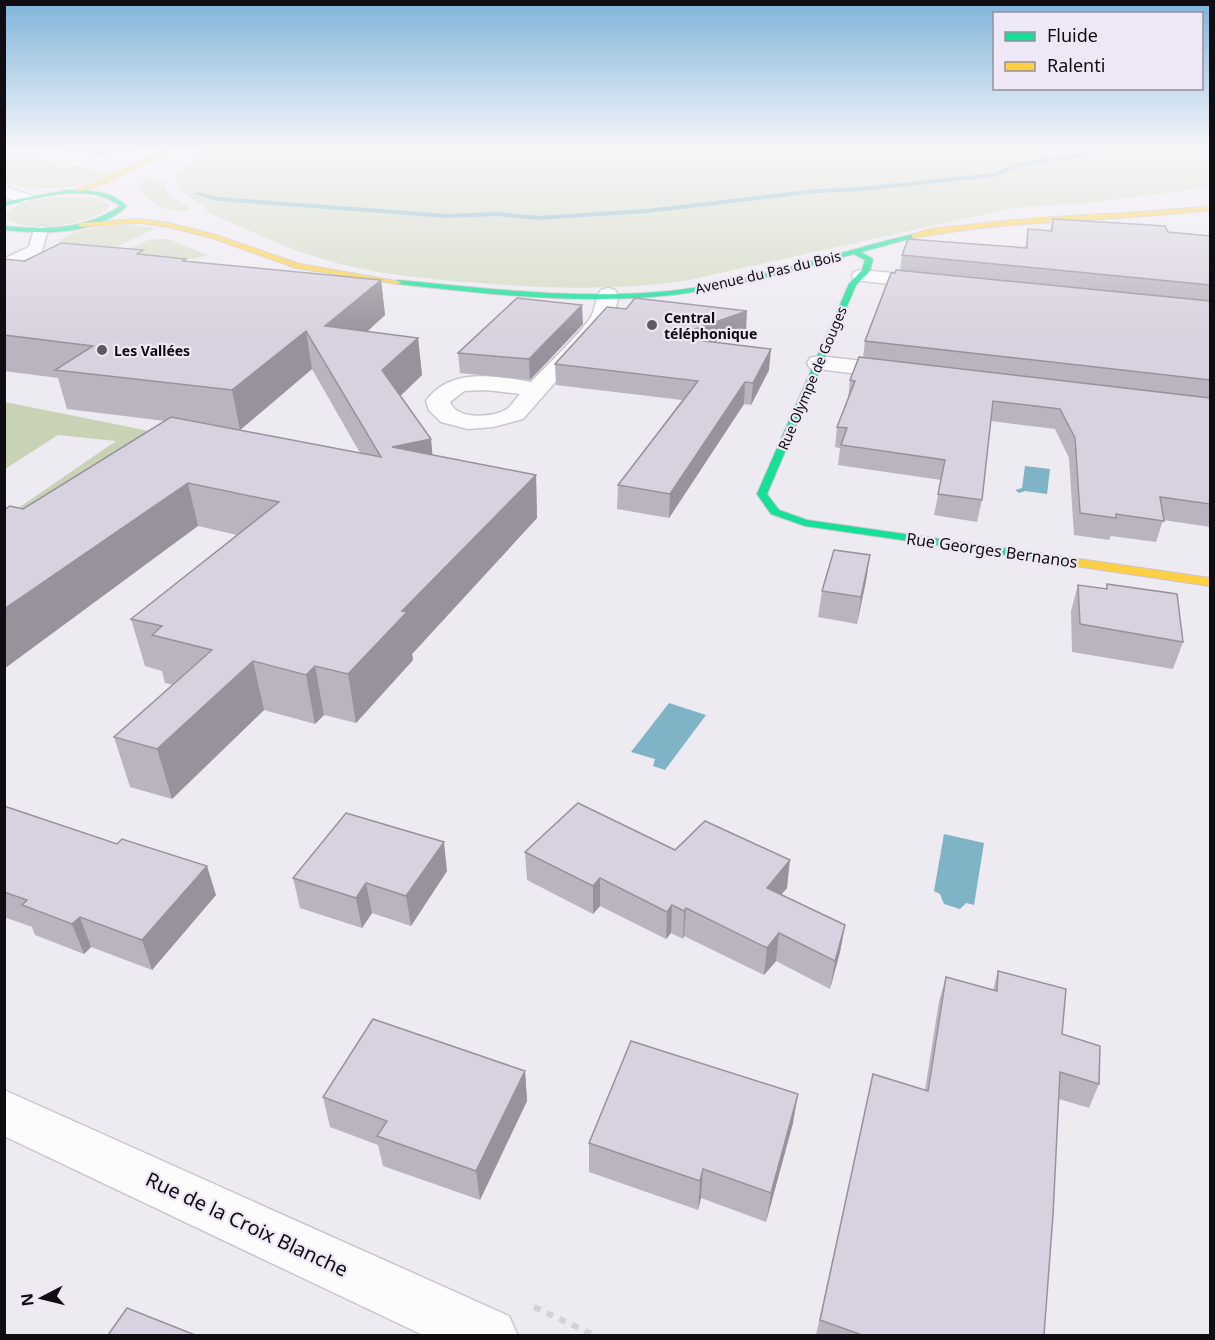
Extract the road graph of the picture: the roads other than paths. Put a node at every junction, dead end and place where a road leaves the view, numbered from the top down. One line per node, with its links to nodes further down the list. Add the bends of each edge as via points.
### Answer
1 (117, 212): 4 (street)
2 (150, 212): 7 (street, Avenue du Pas du Bois, via 205,226)
3 (1182, 212): 8 (street, Avenue du Pas du Bois, via 969,227)
4 (81, 225): 6 (street); 7 (street, Avenue du Pas du Bois, via 142,221)
5 (4, 228): 6 (street)
6 (41, 230): 9 (lane, via 36,249)
7 (221, 238): 12 (street, Avenue du Pas du Bois, via 279,261 335,273 494,290)
8 (855, 251): 10 (street, via 869,261); 12 (street, Avenue du Pas du Bois, via 703,288)
9 (4, 265)
10 (861, 276): 11 (street); 13 (street, Rue Olympe de Gouges, via 853,284)
11 (954, 285)
12 (608, 294): 15 (street, via 607,306 598,322)
13 (818, 363): 14 (street); 16 (street, Rue Olympe de Gouges, via 762,494)
14 (925, 375)
15 (535, 390)
16 (775, 512): 17 (street, Rue Georges Bernanos, via 805,523)
17 (1210, 582)
18 (4, 1112): 19 (street, Rue de la Croix Blanche)
19 (489, 1335)

